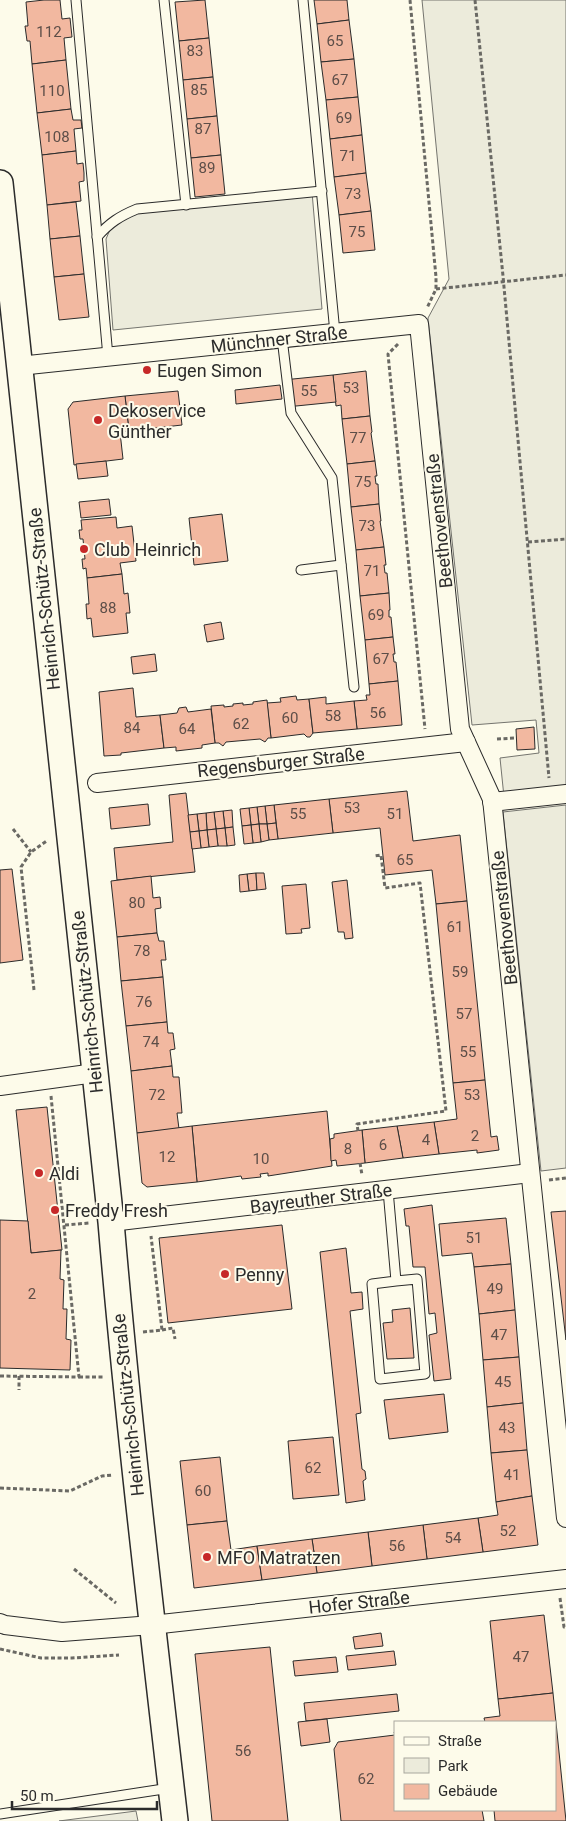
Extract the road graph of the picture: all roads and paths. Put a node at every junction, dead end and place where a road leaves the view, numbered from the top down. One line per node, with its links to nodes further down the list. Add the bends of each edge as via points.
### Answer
1 (76, 0): 9 (lane)
2 (164, 0): 8 (lane)
3 (303, 0): 7 (lane)
4 (410, 0): 12 (path)
5 (475, 0): 11 (path)
6 (0, 182): 17 (main road, Heinrich-Schütz-Straße)
7 (322, 191): 8 (lane); 14 (lane)
8 (186, 204): 9 (lane, via 137,209 122,215)
9 (97, 237): 16 (lane)
10 (566, 275): 11 (path)
11 (503, 282): 12 (path); 19 (path)
12 (436, 289): 13 (path)
13 (419, 324): 14 (street, Münchner Straße); 25 (street, Beethovenstraße, via 460,729); 26 (path, via 388,354)
14 (335, 333): 15 (street, Münchner Straße)
15 (282, 338): 16 (street, Münchner Straße); 20 (lane, via 291,413 332,478)
16 (108, 357): 17 (street, Münchner Straße)
17 (19, 366): 35 (main road, Heinrich-Schütz-Straße)
18 (566, 539): 19 (path)
19 (528, 542): 28 (path)
20 (341, 565): 21 (lane); 22 (lane)
21 (301, 570)
22 (354, 687)
23 (516, 738): 24 (path)
24 (497, 739)
25 (466, 742): 26 (street, Regensburger Straße); 29 (street, Beethovenstraße)
26 (427, 746): 27 (street, Regensburger Straße)
27 (97, 782)
28 (558, 795): 29 (street)
29 (492, 802): 39 (street, Beethovenstraße)
30 (13, 829): 32 (path)
31 (48, 840): 32 (path)
32 (31, 852): 34 (path, via 21,867)
33 (374, 856): 38 (path, via 381,855 385,888 420,884 446,1111 358,1124)
34 (34, 990)
35 (95, 1073): 36 (street); 42 (main road, Heinrich-Schütz-Straße)
36 (50, 1079): 37 (street); 48 (path, via 80,1377)
37 (0, 1086)
38 (358, 1131)
39 (530, 1174): 40 (street, Bayreuther Straße); 52 (street, Beethovenstraße)
40 (388, 1190): 41 (street, Bayreuther Straße); 43 (lane)
41 (148, 1218): 42 (street, Bayreuther Straße); 44 (path)
42 (111, 1222): 45 (main road, Heinrich-Schütz-Straße)
43 (396, 1281): 43 (lane, via 372,1284 380,1379 425,1374 417,1279)
44 (162, 1330): 45 (path); 46 (path, via 173,1328)
45 (120, 1334): 50 (main road, Heinrich-Schütz-Straße)
46 (175, 1339)
47 (0, 1376): 48 (path)
48 (19, 1376): 49 (path)
49 (19, 1390)
50 (135, 1472): 51 (path, via 102,1476 70,1491); 57 (main road, Heinrich-Schütz-Straße)
51 (0, 1488)
52 (566, 1518)
53 (74, 1570): 55 (path)
54 (562, 1579): 57 (street, Hofer Straße); 58 (path)
55 (116, 1603)
56 (0, 1623): 57 (street, Hofer Straße, via 62,1632)
57 (152, 1625): 61 (main road, Heinrich-Schütz-Straße)
58 (566, 1628)
59 (0, 1649): 60 (path, via 42,1658)
60 (119, 1655)
61 (171, 1788): 62 (lane); 63 (main road, Heinrich-Schütz-Straße)
62 (0, 1814)
63 (175, 1821)

